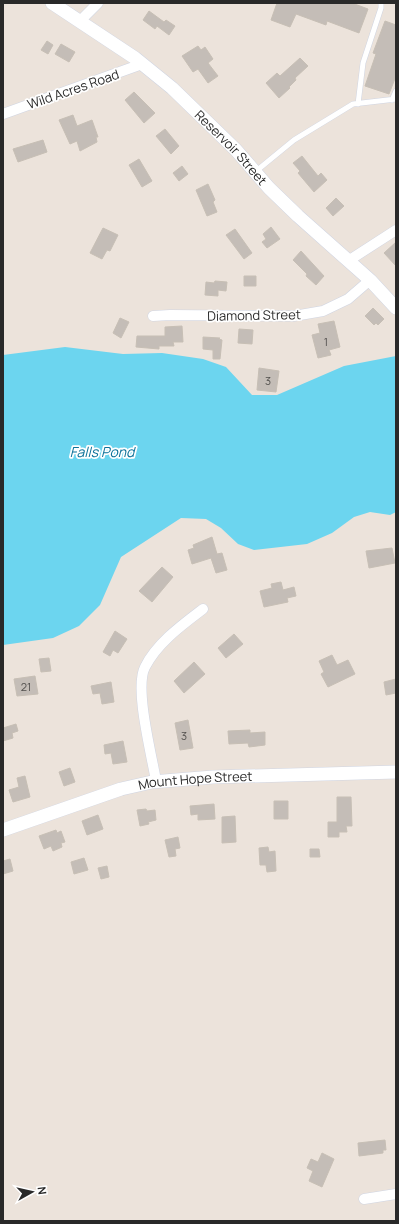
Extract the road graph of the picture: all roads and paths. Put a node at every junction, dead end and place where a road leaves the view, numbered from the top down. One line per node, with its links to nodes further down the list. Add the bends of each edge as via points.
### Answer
1 (52, 3): 4 (street, Reservoir Street)
2 (98, 3): 4 (street)
3 (381, 3): 8 (lane, via 382,8 363,63)
4 (80, 21): 5 (street, Reservoir Street)
5 (142, 64): 9 (street, Wild Acres Road); 10 (street, Reservoir Street, via 172,88)
6 (396, 91): 7 (lane)
7 (394, 99): 8 (lane)
8 (358, 104): 10 (lane, via 353,104 294,140)
9 (3, 114)
10 (255, 172): 12 (street, Reservoir Street, via 298,216)
11 (396, 230): 12 (street)
12 (348, 261): 13 (street, Reservoir Street)
13 (370, 280): 14 (street, Reservoir Street); 15 (street, Diamond Street, via 348,299 323,311 294,316)
14 (396, 308)
15 (153, 316)
16 (203, 608): 18 (street, via 153,653 144,668 140,685)
17 (396, 772): 18 (street, Mount Hope Street, via 213,776)
18 (156, 781): 19 (street, Mount Hope Street, via 120,789)
19 (3, 830)
20 (396, 1194): 21 (street)
21 (364, 1199)

